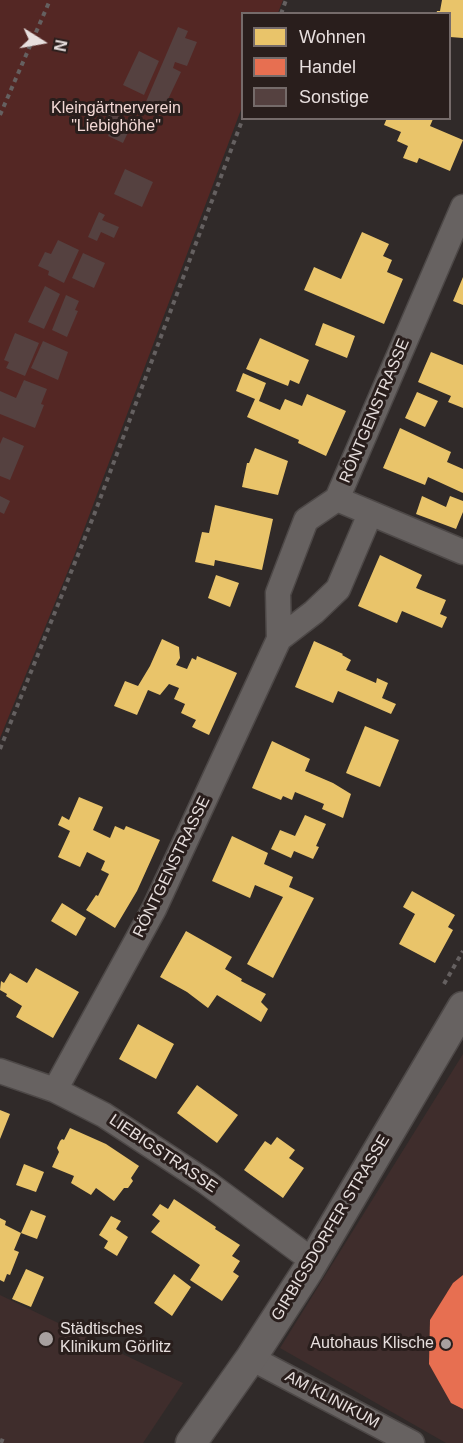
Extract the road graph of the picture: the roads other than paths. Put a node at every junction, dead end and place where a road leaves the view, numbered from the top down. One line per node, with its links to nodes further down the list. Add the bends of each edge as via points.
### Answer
1 (463, 207): 2 (street, RÖNTGENSTRASSE)
2 (337, 499): 3 (street); 5 (street, RÖNTGENSTRASSE, via 306,520 278,593)
3 (370, 514): 4 (street); 5 (street, RÖNTGENSTRASSE, via 338,589)
4 (463, 552)
5 (279, 639): 8 (street, RÖNTGENSTRASSE, via 154,909)
6 (463, 1007): 9 (street, GIRBIGSDORFER STRASSE)
7 (0, 1071): 8 (street, LIEBIGSTRASSE)
8 (55, 1090): 9 (street, LIEBIGSTRASSE, via 104,1115 206,1182)
9 (314, 1261): 10 (street, GIRBIGSDORFER STRASSE)
10 (252, 1358): 11 (street, GIRBIGSDORFER STRASSE); 12 (street, AM KLINIKUM)
11 (191, 1443)
12 (412, 1443)

